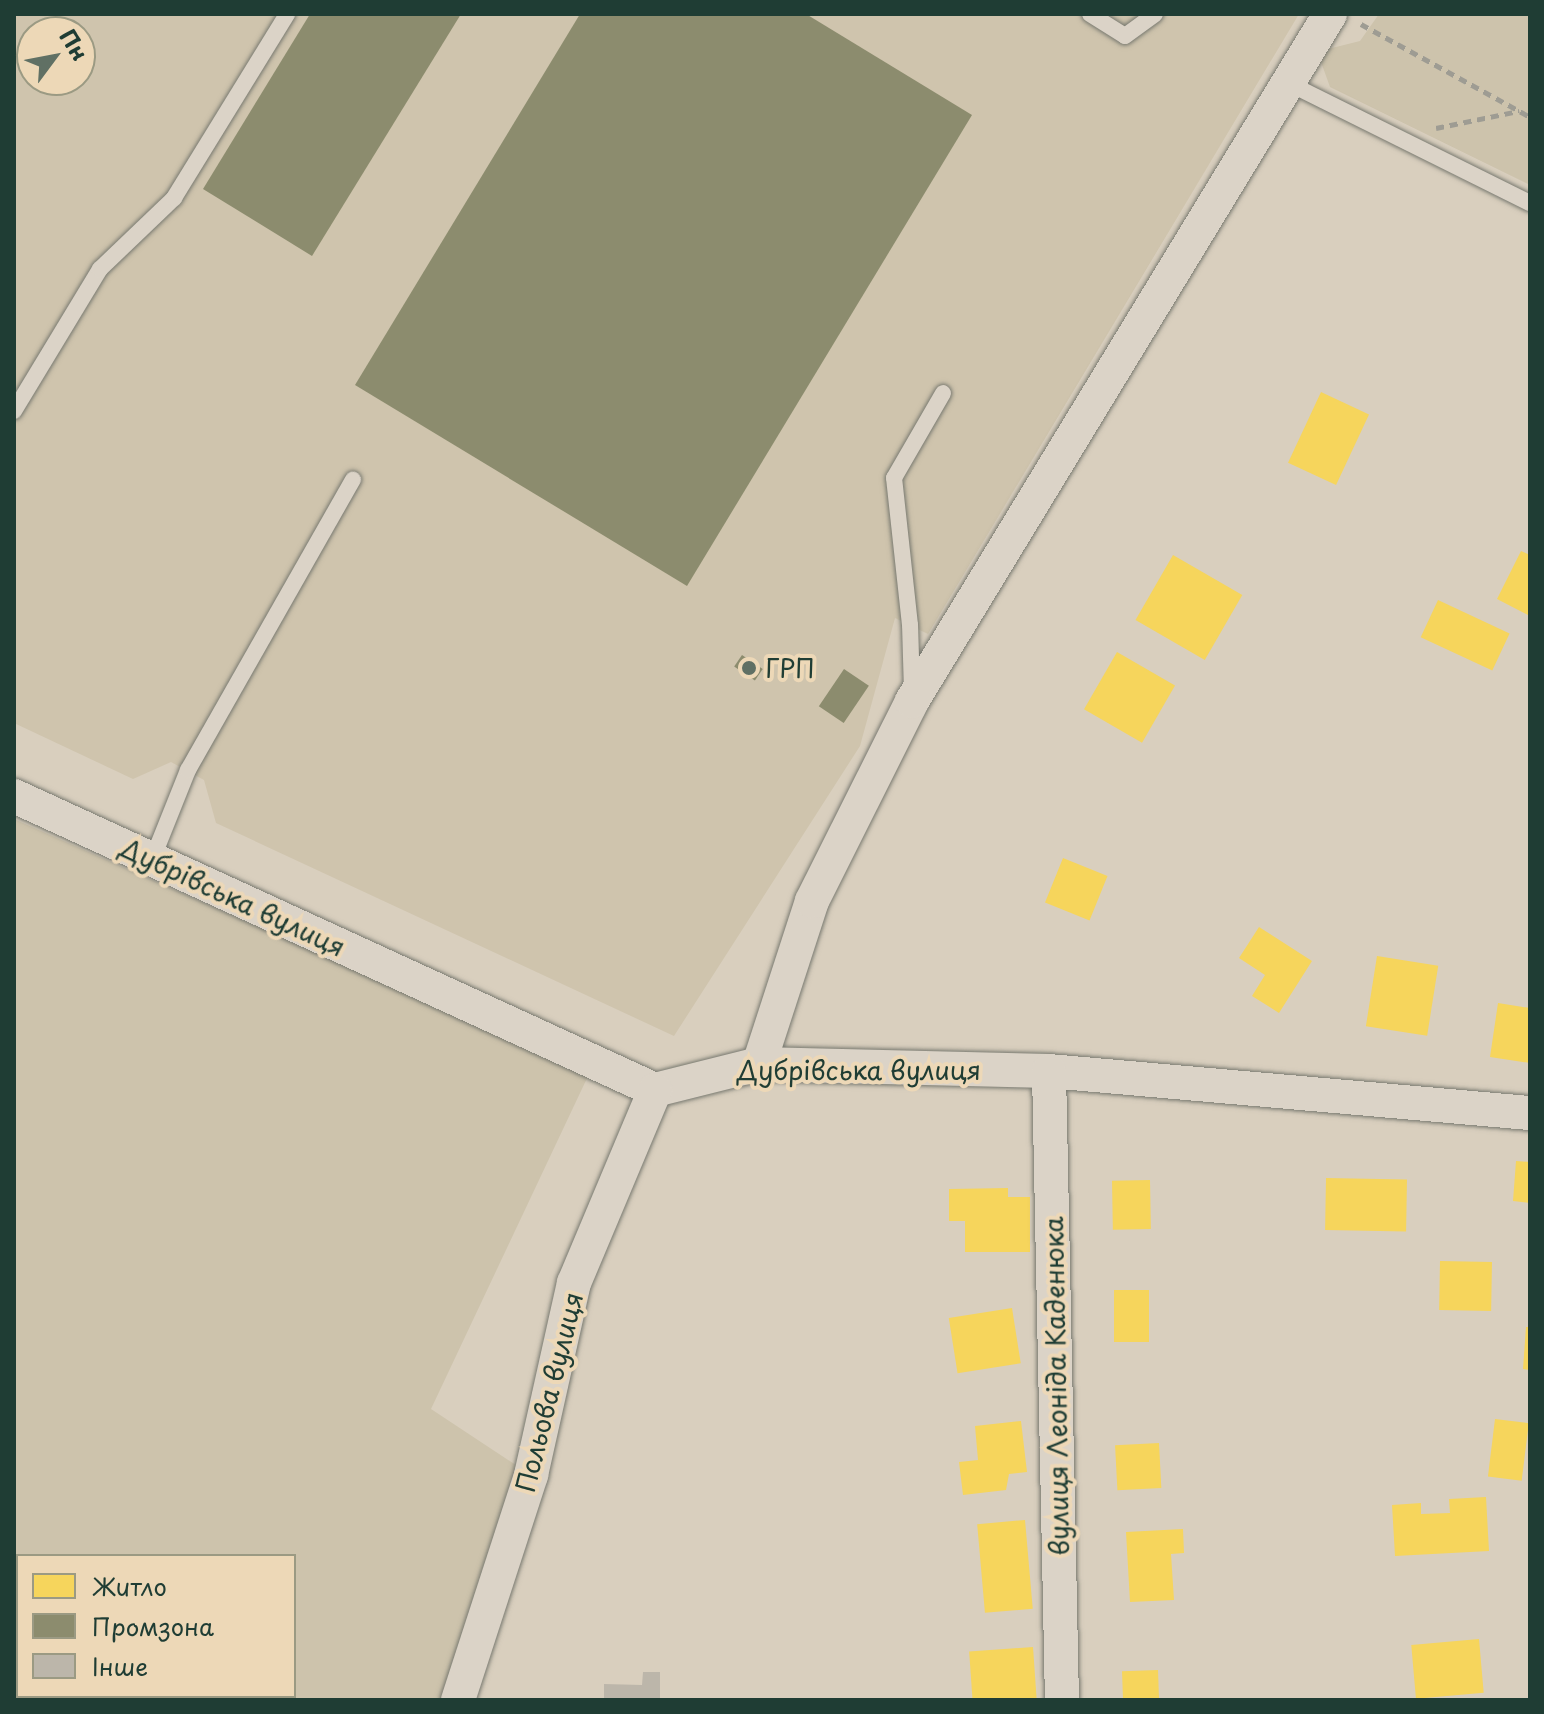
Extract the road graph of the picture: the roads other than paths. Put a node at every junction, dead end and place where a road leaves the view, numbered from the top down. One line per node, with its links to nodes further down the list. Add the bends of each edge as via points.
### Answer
1 (287, 14): 8 (lane, via 174,198 100,269)
2 (1090, 14): 3 (lane, via 1125,36)
3 (1155, 14)
4 (1343, 18): 5 (street)
5 (1286, 82): 6 (lane); 10 (street)
6 (1530, 203)
7 (943, 393): 10 (lane, via 894,478 910,625)
8 (14, 411)
9 (353, 480): 12 (lane, via 188,770)
10 (912, 701): 13 (street, via 812,901)
11 (14, 796): 12 (street, Дубрівська вулиця)
12 (152, 860): 15 (street, Дубрівська вулиця)
13 (759, 1064): 14 (street, Дубрівська вулиця); 15 (street, Дубрівська вулиця)
14 (1049, 1071): 16 (street, Дубрівська вулиця); 18 (street, вулиця Леоніда Каденюка)
15 (655, 1090): 17 (street, Польова вулиця, via 574,1283 531,1475)
16 (1530, 1113)
17 (458, 1700)
18 (1062, 1700)

